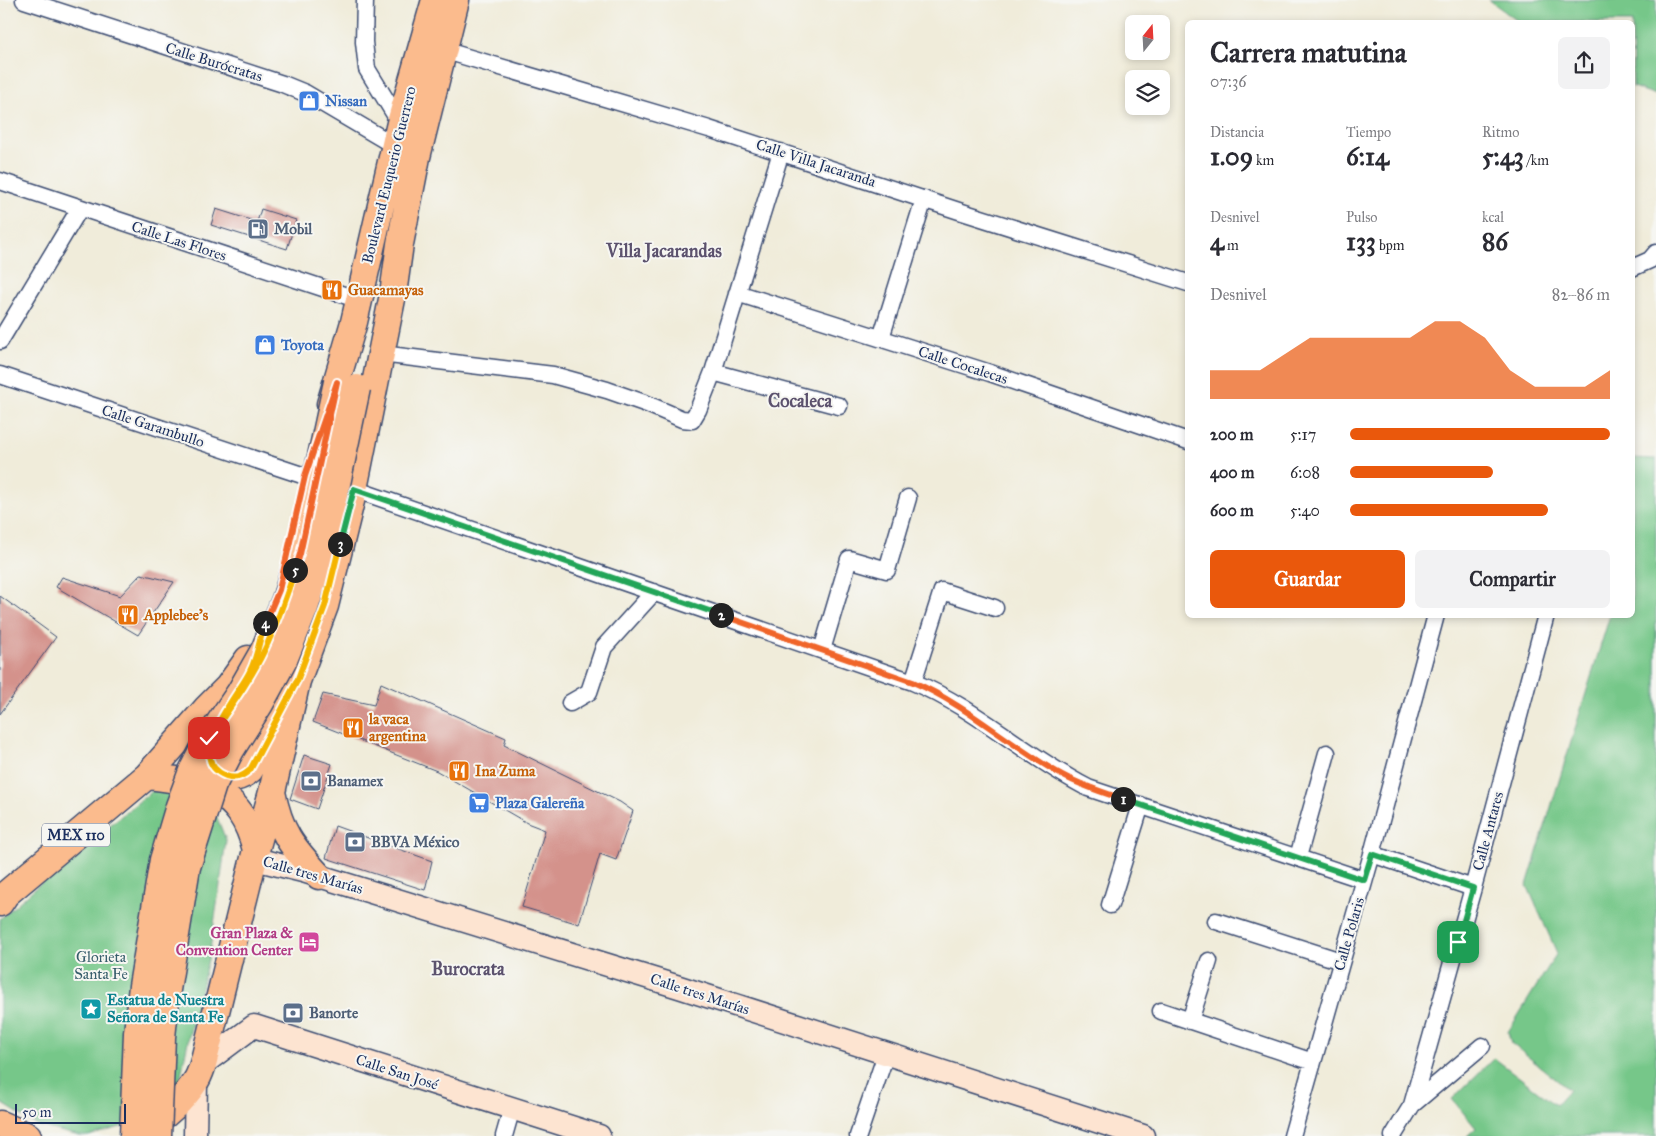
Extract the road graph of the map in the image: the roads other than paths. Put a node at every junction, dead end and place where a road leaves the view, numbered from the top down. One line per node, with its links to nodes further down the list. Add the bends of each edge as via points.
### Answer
1 (24, 0): 6 (street, Calle Burócratas, via 283,84)
2 (365, 0): 6 (street, via 367,69)
3 (436, 0): 6 (main road, Boulevard Euquerio Guerrero / MEX 110)
4 (456, 0): 5 (main road)
5 (443, 50): 7 (street, Calle Villa Jacaranda); 11 (main road)
6 (397, 135): 16 (main road, Boulevard Euquerio Guerrero / MEX 110)
7 (781, 152): 9 (street, Calle Villa Jacaranda); 15 (street)
8 (0, 181): 10 (street, Calle Las Flores)
9 (924, 199): 14 (street, Calle Villa Jacaranda); 17 (street)
10 (80, 208): 16 (street, Calle Las Flores); 18 (street)
11 (400, 244): 19 (main road); 22 (main road, via 385,270)
12 (1656, 253): 13 (street, via 1650,260)
13 (1635, 267)
14 (1185, 282)
15 (737, 293): 17 (street, Calle Cocalecas); 20 (street)
16 (359, 300): 22 (main road, Boulevard Euquerio Guerrero / MEX 110)
17 (881, 338): 24 (street, Calle Cocalecas)
18 (0, 341)
19 (381, 354): 20 (street, via 553,376 606,390 692,420); 26 (main road)
20 (713, 372): 23 (street)
21 (0, 375): 25 (street, Calle Garambullo)
22 (347, 385): 25 (main road, Boulevard Euquerio Guerrero / MEX 110); 62 (main road, bridge, via 285,600 264,650 192,771 163,860 142,986); 63 (main road, bridge, via 320,560 305,608 284,660 213,785 187,867 167,990)
23 (839, 406)
24 (1185, 440)
25 (305, 476): 32 (main road, Boulevard Euquerio Guerrero / MEX 110, via 279,590)
26 (354, 489): 28 (street); 34 (main road, via 325,606)
27 (908, 498): 33 (street, via 887,570 848,559)
28 (654, 592): 33 (street); 36 (street, via 604,647 589,692)
29 (995, 608): 35 (street, via 942,591)
30 (1435, 618): 42 (street, Calle Polaris)
31 (1545, 618): 46 (street, Calle Antares)
32 (261, 634): 34 (main road, via 254,663 209,745 216,770 236,778 250,770); 38 (main road, Boulevard Euquerio Guerrero / MEX 110, via 246,665)
33 (822, 650): 35 (street)
34 (297, 681): 39 (main road)
35 (913, 682): 40 (street, via 937,692 1062,774 1088,788)
36 (570, 703)
37 (1327, 753): 43 (street)
38 (147, 776): 41 (main road, via 190,781 220,793 238,809 251,832); 47 (main road, MEX 110)
39 (272, 792): 41 (main road); 44 (main road, via 277,817 285,834 300,856)
40 (1141, 805): 43 (street); 48 (street)
41 (255, 854): 44 (main road, Calle tres Marías); 57 (main road)
42 (1372, 854): 45 (street, Calle Polaris); 46 (street)
43 (1298, 857): 45 (street)
44 (320, 876): 55 (main road, Calle tres Marías)
45 (1364, 880): 51 (street, Calle Polaris)
46 (1473, 888): 58 (street, Calle Antares)
47 (2, 899)
48 (1110, 905)
49 (1216, 921): 51 (street)
50 (1209, 961): 53 (street)
51 (1342, 961): 56 (street, Calle Polaris)
52 (1161, 1011): 53 (street)
53 (1190, 1021): 56 (street)
54 (1482, 1046): 58 (street, Calle Antares)
55 (886, 1054): 67 (street); 68 (main road, Calle tres Marías)
56 (1313, 1062): 69 (street, Calle Polaris)
57 (199, 1073): 59 (main road, Calle San José, via 254,1026); 62 (main road, via 175,1106); 64 (main road)
58 (1412, 1105): 70 (street, Calle Antares)
59 (512, 1108): 65 (street); 66 (main road, Calle San José)
60 (1, 1125): 61 (main road)
61 (28, 1136)
62 (131, 1136)
63 (158, 1136)
64 (195, 1136)
65 (504, 1136)
66 (599, 1136)
67 (858, 1136)
68 (1142, 1136)
69 (1292, 1136)
70 (1393, 1136)

